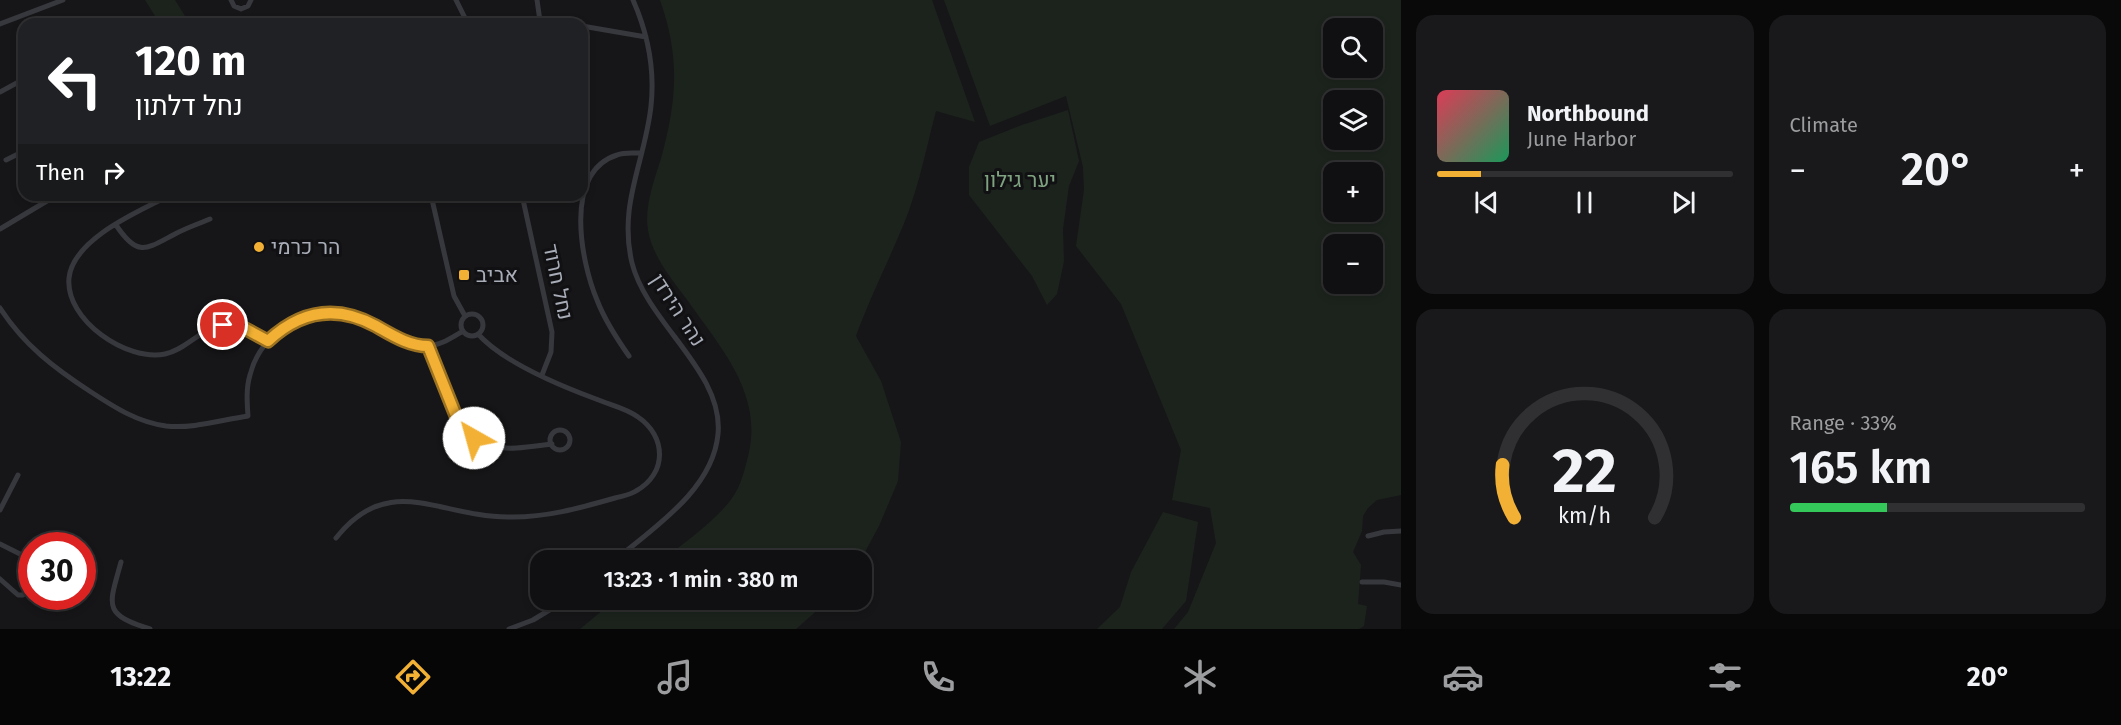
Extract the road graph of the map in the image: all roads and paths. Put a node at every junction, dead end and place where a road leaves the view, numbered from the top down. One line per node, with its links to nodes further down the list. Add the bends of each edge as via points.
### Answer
1 (63, 0): 9 (street)
2 (231, 0): 3 (street, via 239,9 247,7)
3 (250, 0)
4 (456, 0): 7 (street)
5 (537, 0): 8 (street)
6 (633, 0): 11 (street, נהר הירדן)
7 (465, 18)
8 (540, 18)
9 (0, 24)
10 (588, 27): 11 (street)
11 (646, 37): 14 (street, נהר הירדן, via 652,79)
12 (18, 82): 13 (street)
13 (0, 92)
14 (640, 153): 17 (street, via 617,155 600,165); 41 (street, נהר הירדן, via 628,210 632,264 648,300 710,391 718,434 710,463 689,494)
15 (18, 154): 16 (street)
16 (6, 160)
17 (588, 181)
18 (47, 201): 25 (street)
19 (160, 201): 24 (street)
20 (432, 201): 27 (street, via 454,296)
21 (523, 201): 33 (street, נחל חרוד, via 552,332 551,352)
22 (582, 201): 32 (street, via 582,237 591,285 603,315)
23 (210, 219): 24 (street, via 146,248 132,244)
24 (117, 225): 30 (street, via 86,246 69,275 73,304 91,326 126,349 147,355 176,350 223,325 244,328)
25 (0, 229)
26 (0, 308): 30 (street, via 46,362 132,417 156,424 174,426 248,416 250,374)
27 (465, 316): 28 (street, via 461,323); 29 (street, via 473,314 480,318 482,327)
28 (463, 331): 29 (street, via 470,335); 31 (street)
29 (478, 333): 33 (street, via 501,353)
30 (268, 341): 31 (street, via 297,319 334,313 353,316 406,342)
31 (428, 346): 34 (street, via 456,416 474,438 504,449)
32 (629, 356)
33 (542, 375): 39 (street, via 628,412 648,425 660,445 660,456 645,484 625,495 535,516 495,517 419,503 387,502 356,516)
34 (552, 444)
35 (18, 475): 36 (street)
36 (0, 510)
37 (1401, 531): 38 (street)
38 (1368, 536)
39 (336, 538)
40 (0, 544): 42 (street)
41 (627, 550)
42 (18, 553)
43 (122, 562): 49 (street, via 112,596 113,608 123,620)
44 (0, 579): 47 (street)
45 (1362, 582): 46 (street)
46 (1401, 585)
47 (18, 596)
48 (550, 610): 50 (street)
49 (150, 629)
50 (509, 629)

